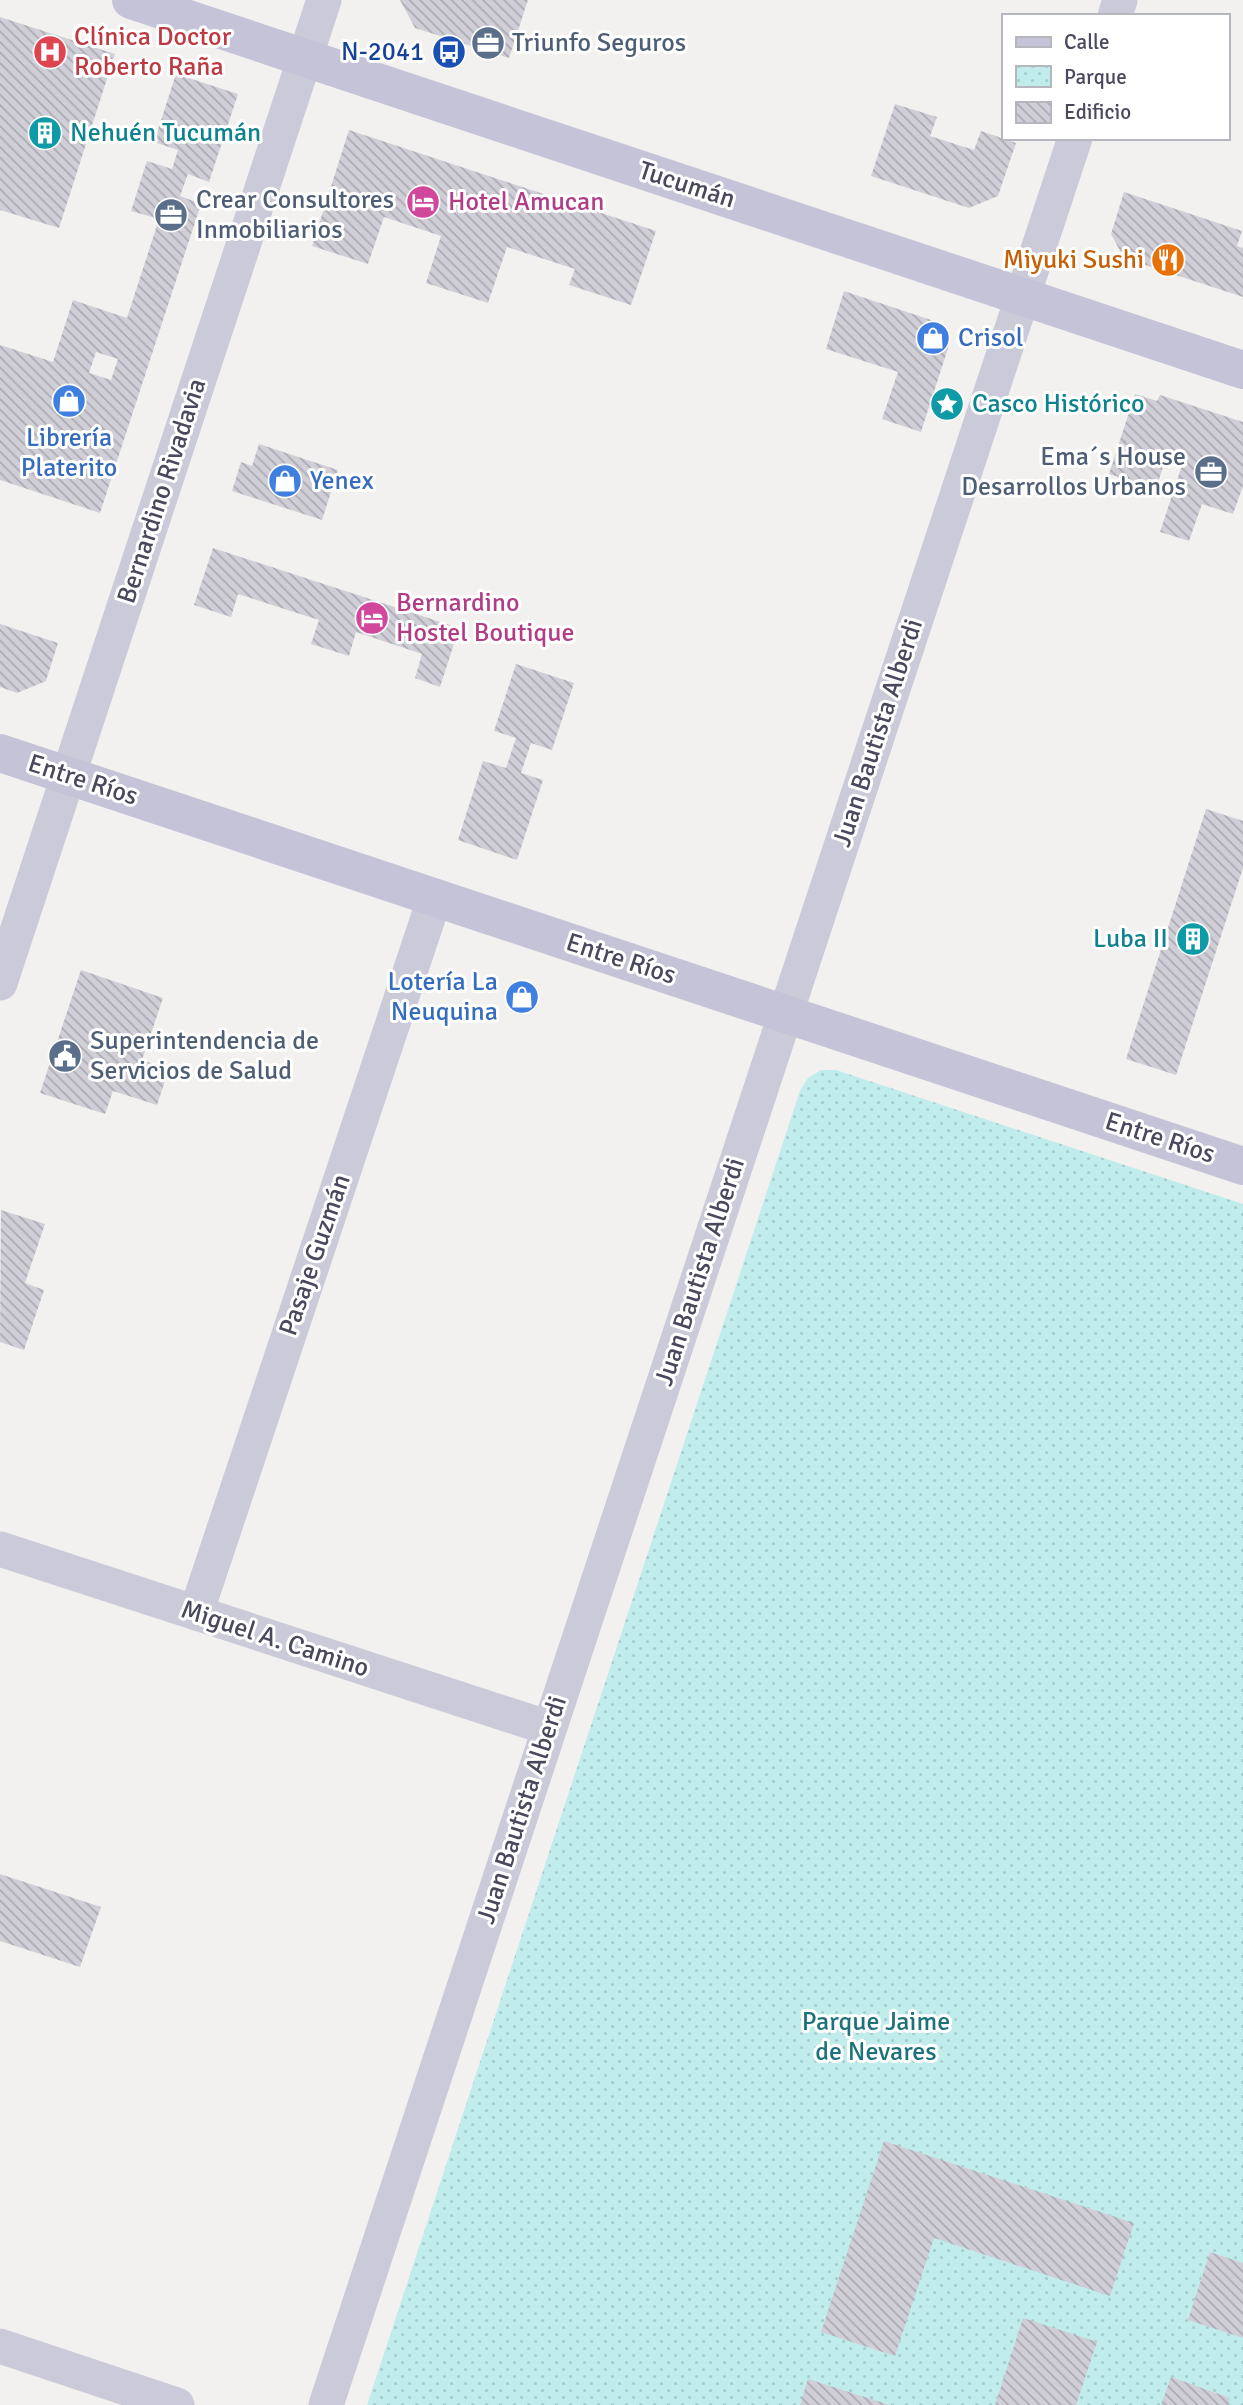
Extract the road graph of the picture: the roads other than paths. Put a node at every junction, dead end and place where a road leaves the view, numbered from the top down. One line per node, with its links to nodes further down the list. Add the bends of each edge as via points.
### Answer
1 (131, 0): 3 (street, Tucumán)
2 (324, 0): 3 (street, Bernardino Rivadavia)
3 (305, 57): 5 (street, Tucumán); 8 (street, Bernardino Rivadavia)
4 (1073, 140): 5 (street, Juan Bautista Alberdi)
5 (1022, 296): 6 (street, Tucumán); 11 (street, Juan Bautista Alberdi)
6 (1243, 370)
7 (0, 753): 8 (street, Entre Ríos)
8 (69, 775): 9 (street, Entre Ríos); 10 (street, Bernardino Rivadavia)
9 (435, 897): 11 (street, Entre Ríos); 14 (street, Pasaje Guzmán)
10 (0, 983)
11 (785, 1013): 12 (street, Entre Ríos); 15 (street, Juan Bautista Alberdi)
12 (1243, 1166)
13 (0, 1549): 14 (street, Miguel A. Camino)
14 (195, 1613): 15 (street, Miguel A. Camino)
15 (549, 1728): 18 (street, Juan Bautista Alberdi)
16 (0, 2346): 17 (street)
17 (177, 2405)
18 (326, 2405)

